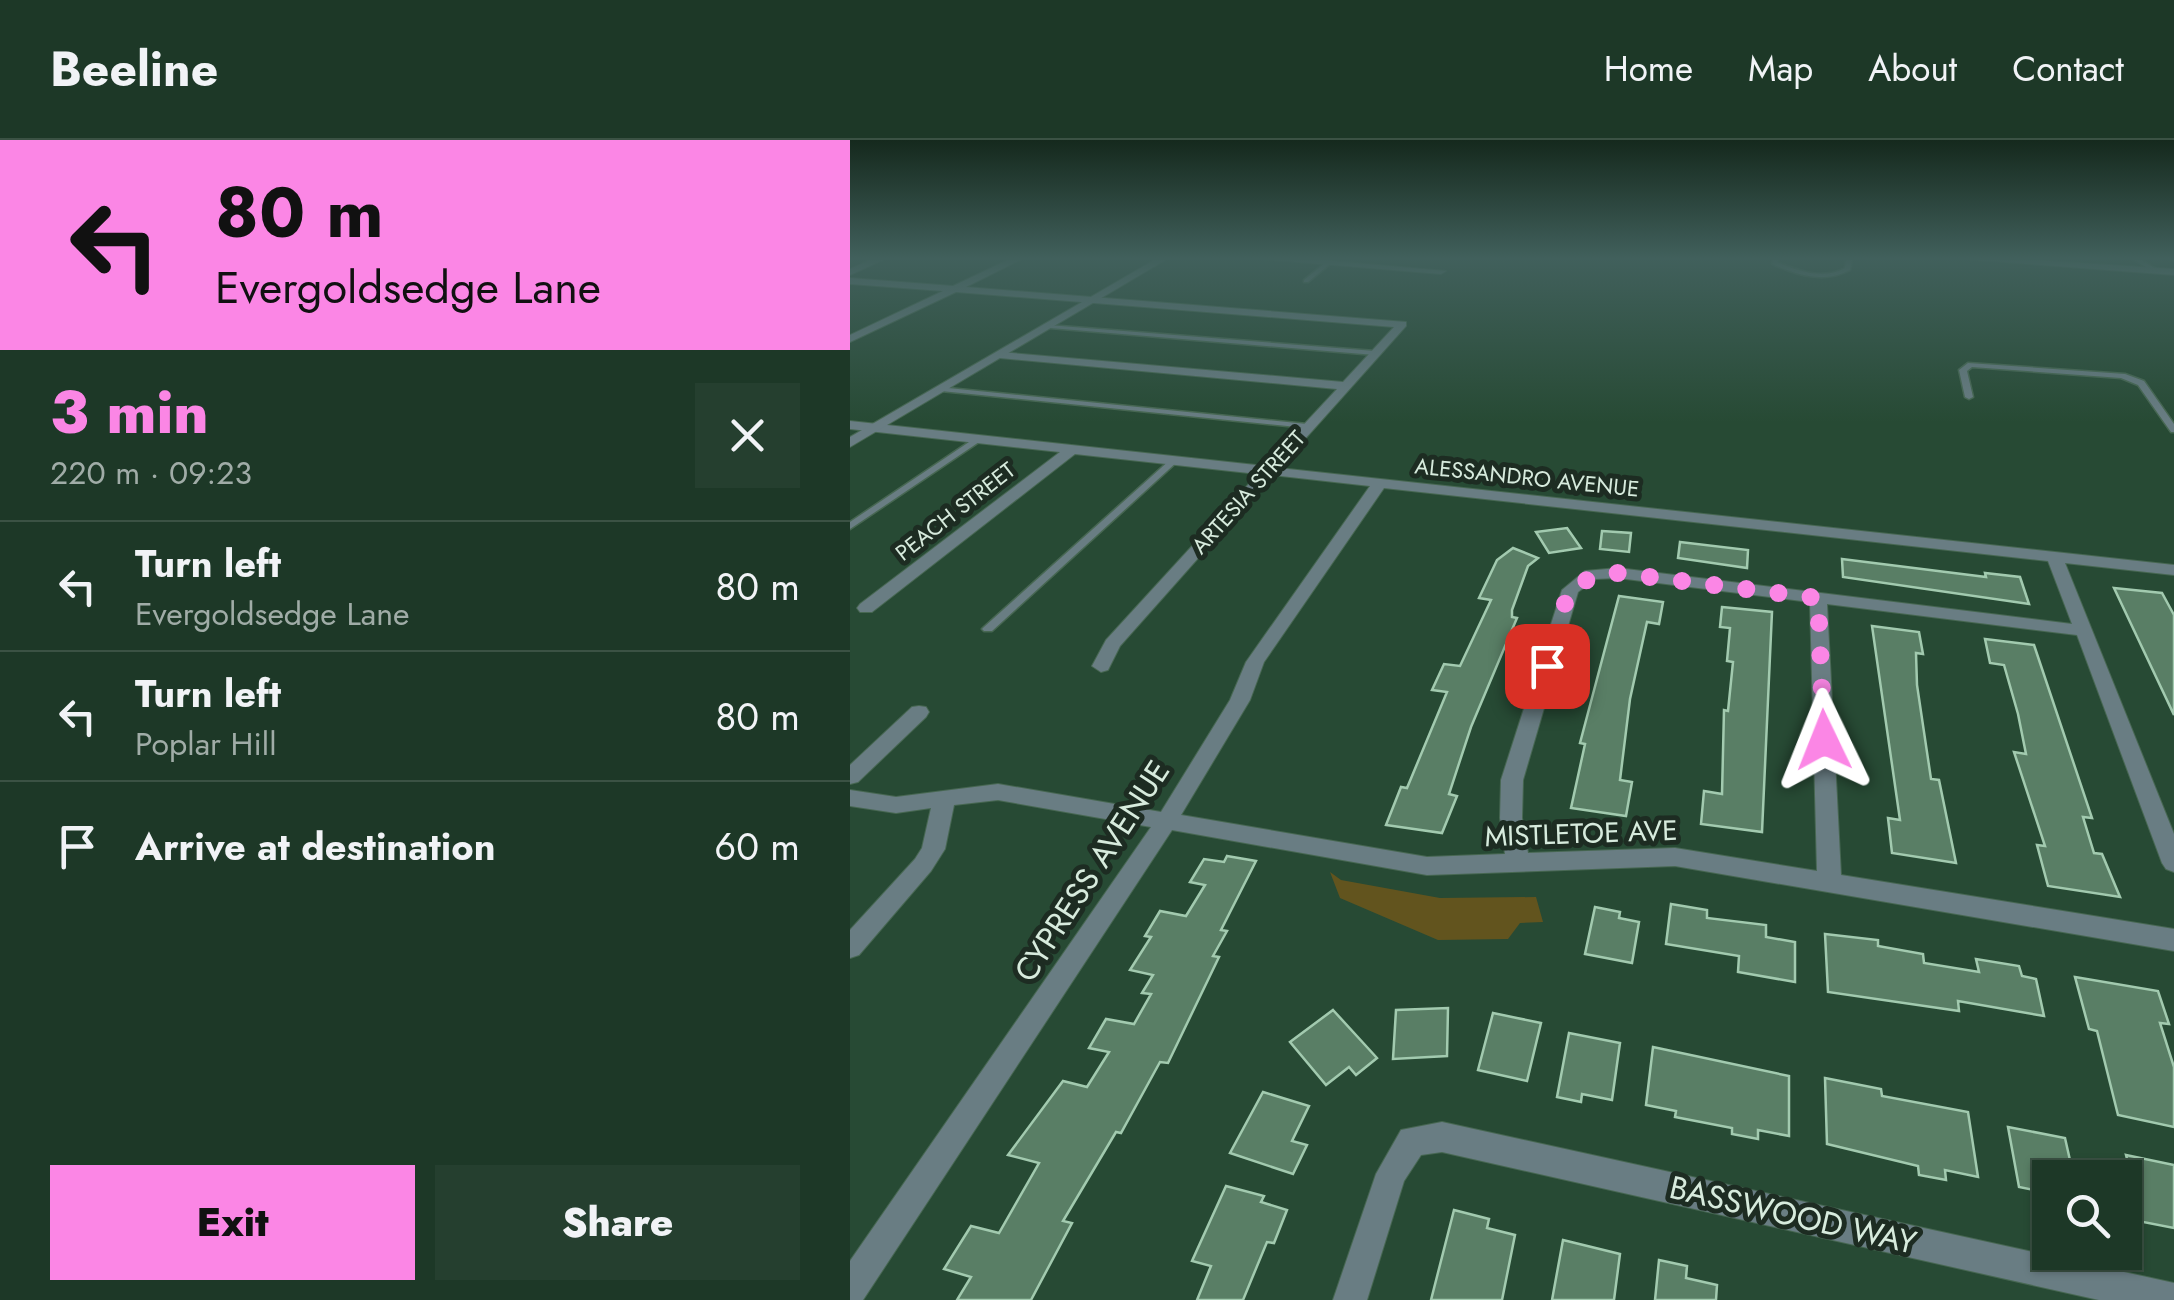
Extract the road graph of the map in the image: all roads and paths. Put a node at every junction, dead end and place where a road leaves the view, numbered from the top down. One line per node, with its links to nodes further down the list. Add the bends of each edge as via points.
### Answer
1 (905, 313): 5 (street)
2 (1072, 313): 4 (street)
3 (1263, 313): 6 (street, ARTESIA STREET, via 1402,324)
4 (1050, 326): 6 (lane); 7 (street)
5 (850, 339)
6 (1375, 353): 8 (street, ARTESIA STREET)
7 (1000, 354): 8 (street); 9 (street)
8 (1344, 386): 12 (street, ARTESIA STREET)
9 (942, 389): 12 (lane); 13 (street)
10 (1970, 397): 14 (lane, via 1963,370 1971,365 2122,376 2142,384)
11 (850, 425): 13 (street, ALESSANDRO AVENUE)
12 (1308, 426): 19 (street, ARTESIA STREET)
13 (875, 428): 15 (street, ALESSANDRO AVENUE); 16 (street)
14 (2174, 430)
15 (978, 440): 17 (street, ALESSANDRO AVENUE); 21 (lane)
16 (850, 443)
17 (1071, 450): 18 (street, ALESSANDRO AVENUE); 25 (street, PEACH STREET)
18 (1174, 461): 19 (street, ALESSANDRO AVENUE); 26 (lane)
19 (1265, 471): 20 (street, ALESSANDRO AVENUE); 28 (street, ARTESIA STREET, via 1112,644)
20 (1380, 483): 22 (street, ALESSANDRO AVENUE); 33 (street, CYPRESS AVENUE, via 1255,662 1240,700)
21 (850, 526)
22 (2056, 557): 23 (street, ALESSANDRO AVENUE); 27 (street)
23 (2174, 570)
24 (1818, 598): 27 (street); 35 (street, via 1618,573 1590,574 1570,590 1512,780); 36 (street)
25 (866, 608)
26 (988, 629)
27 (2084, 631): 34 (street)
28 (1100, 666)
29 (919, 712): 30 (street)
30 (850, 777)
31 (850, 798): 32 (street, MISTLETOE AVE, via 896,805)
32 (944, 800): 33 (street, MISTLETOE AVE, via 998,792); 38 (street, via 923,865)
33 (1167, 820): 35 (street, MISTLETOE AVE, via 1427,866); 39 (street, CYPRESS AVENUE)
34 (2174, 863)
35 (1518, 864): 36 (street, MISTLETOE AVE, via 1675,857)
36 (1829, 883): 37 (street, MISTLETOE AVE)
37 (2174, 940)
38 (850, 947)
39 (850, 1290)
40 (1350, 1300): 41 (street, BASSWOOD WAY, via 1390,1174 1412,1141 1442,1137)
41 (2174, 1300)

